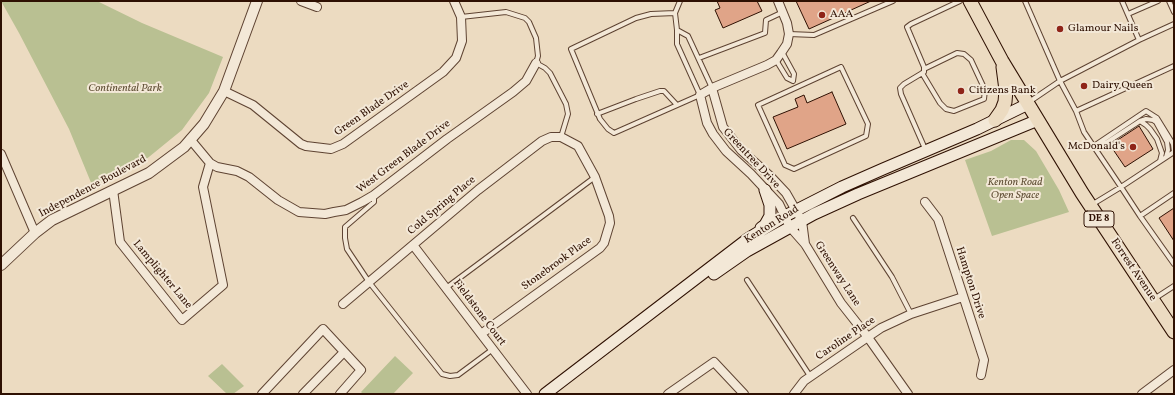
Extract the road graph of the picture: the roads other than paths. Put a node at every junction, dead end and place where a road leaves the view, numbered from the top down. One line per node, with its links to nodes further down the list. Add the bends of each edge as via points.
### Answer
1 (257, 1): 34 (street, Independence Boulevard)
2 (301, 1): 13 (street)
3 (454, 1): 18 (street, Green Blade Drive)
4 (680, 1): 16 (lane)
5 (778, 1): 14 (street)
6 (892, 1): 21 (lane, via 814,35)
7 (960, 1): 29 (lane, via 907,27)
8 (970, 1): 26 (highway, Forrest Avenue / DE 8)
9 (1025, 1): 31 (lane)
10 (1122, 1): 17 (lane)
11 (1158, 1): 17 (lane)
12 (1169, 1): 15 (lane)
13 (317, 7)
14 (783, 12): 21 (street); 24 (lane, via 766,20 765,33)
15 (1174, 12)
16 (675, 13): 20 (lane); 39 (lane, via 651,14 636,18 570,49)
17 (1128, 14): 22 (lane)
18 (461, 17): 27 (lane, via 506,12 525,18 530,22 536,38); 34 (street, Green Blade Drive, via 462,41 456,58 450,65 343,144 331,148 300,144 253,105)
19 (1174, 24): 22 (lane)
20 (676, 30): 24 (lane, via 688,36); 35 (lane, via 677,44)
21 (789, 34): 23 (street)
22 (1139, 40): 31 (lane)
23 (782, 52): 25 (street); 30 (lane, via 794,74)
24 (698, 58): 32 (lane)
25 (776, 60): 30 (lane, via 787,78); 32 (street)
26 (1002, 61): 36 (highway, Forrest Avenue / DE 8); 40 (highway, via 1005,102)
27 (536, 63): 43 (lane, via 550,73 566,104 568,114); 57 (street, West Green Blade Drive, via 526,81 513,92)
28 (1174, 66): 38 (lane)
29 (923, 71): 29 (lane, via 940,103 946,109 954,111 984,99 985,90 971,60 964,54 957,53); 47 (lane, via 900,88)
30 (793, 81): 33 (lane)
31 (1060, 81): 36 (lane); 38 (lane)
32 (712, 88): 35 (street); 60 (street, Greentree Drive, via 723,127 741,150 786,193)
33 (797, 88): 33 (lane, via 758,105 785,165 794,170 866,136 868,124 841,67)
34 (224, 91): 44 (street, Independence Boulevard, via 204,124)
35 (700, 95): 37 (lane); 55 (street, Greentree Drive, via 707,123 713,134 726,151)
36 (1028, 104): 40 (main road, Kenton Road); 41 (highway, Forrest Avenue / DE 8)
37 (677, 105): 39 (lane, via 664,91 660,91); 39 (lane, via 614,133 608,129)
38 (1076, 111): 46 (lane, via 1084,132)
39 (598, 114)
40 (995, 120): 47 (main road, Kenton Road)
41 (1038, 120): 59 (highway, Forrest Avenue / DE 8); 64 (main road, Kenton Road, via 858,194)
42 (1140, 122): 45 (lane, via 1106,143); 49 (lane, via 1146,119 1156,122 1167,142); 50 (lane, via 1146,125 1157,139 1162,153)
43 (561, 138): 52 (street, Stonebrook Place, via 578,146); 69 (street, Cold Spring Place, via 550,137 542,141 478,190)
44 (190, 139): 51 (street); 54 (street, Independence Boulevard, via 149,173)
45 (1100, 142): 46 (lane); 49 (lane, via 1146,111 1157,118 1173,144 1174,152)
46 (1094, 146): 53 (lane)
47 (926, 151): 60 (main road, Kenton Road)
48 (1, 154): 66 (street)
49 (1166, 157): 50 (lane)
50 (1160, 161): 53 (lane)
51 (210, 163): 54 (street, Lamplighter Lane, via 203,187 223,285 182,320 120,242); 57 (street, West Green Blade Drive, via 250,177 278,200 299,212 325,214 346,210)
52 (595, 177): 75 (lane); 81 (street, Stonebrook Place, via 610,223 604,243)
53 (1121, 187): 59 (lane); 62 (lane)
54 (113, 190): 66 (street, Independence Boulevard, via 52,220)
55 (765, 190): 61 (street, Greentree Drive, via 779,204); 67 (main road, via 770,216 765,225)
56 (1174, 193): 62 (lane)
57 (374, 195): 73 (lane, via 374,202 345,227 347,249)
58 (925, 202): 76 (street, Hampton Drive, via 938,219)
59 (1090, 206): 77 (highway, Forrest Avenue / DE 8)
60 (796, 210): 61 (main road, Kenton Road); 64 (street, Greentree Drive)
61 (785, 216): 65 (street, Greentree Drive); 67 (main road, Kenton Road)
62 (1140, 216): 70 (lane)
63 (854, 218): 79 (lane, via 892,277)
64 (802, 221): 65 (main road, Kenton Road); 68 (street, Greenway Lane)
65 (790, 227): 68 (street, Greenway Lane); 93 (main road, Kenton Road, via 747,251)
66 (35, 233): 71 (street, Independence Boulevard)
67 (750, 238): 92 (main road, Kenton Road)
68 (805, 244): 82 (street, Greenway Lane, via 842,303)
69 (413, 245): 73 (street, Cold Spring Place); 75 (street, Fieldstone Court)
70 (1174, 264)
71 (1, 265)
72 (747, 280): 87 (lane)
73 (369, 282): 78 (street, Cold Spring Place); 83 (lane, via 442,374 458,375)
74 (1174, 286): 77 (lane)
75 (446, 288): 81 (street, Fieldstone Court)
76 (963, 297): 79 (street, Caroline Place); 86 (street, Hampton Drive, via 984,360)
77 (1153, 299): 80 (highway, Forrest Avenue / DE 8)
78 (343, 304)
79 (911, 314): 82 (street, Caroline Place)
80 (1174, 332)
81 (481, 334): 83 (street, Fieldstone Court)
82 (867, 336): 87 (street, Caroline Place); 97 (street, Greenway Lane)
83 (493, 349): 91 (street, Fieldstone Court)
84 (344, 352): 88 (street, via 323,329); 89 (street); 90 (street, via 361,370)
85 (1174, 370): 98 (street)
86 (980, 375)
87 (810, 376): 96 (street, Caroline Place)
88 (262, 394)
89 (303, 394)
90 (340, 394)
91 (527, 394)
92 (545, 394)
93 (555, 394)
94 (668, 394): 95 (street, via 714,362)
95 (744, 394)
96 (794, 394)
97 (908, 394)
98 (1142, 394)

